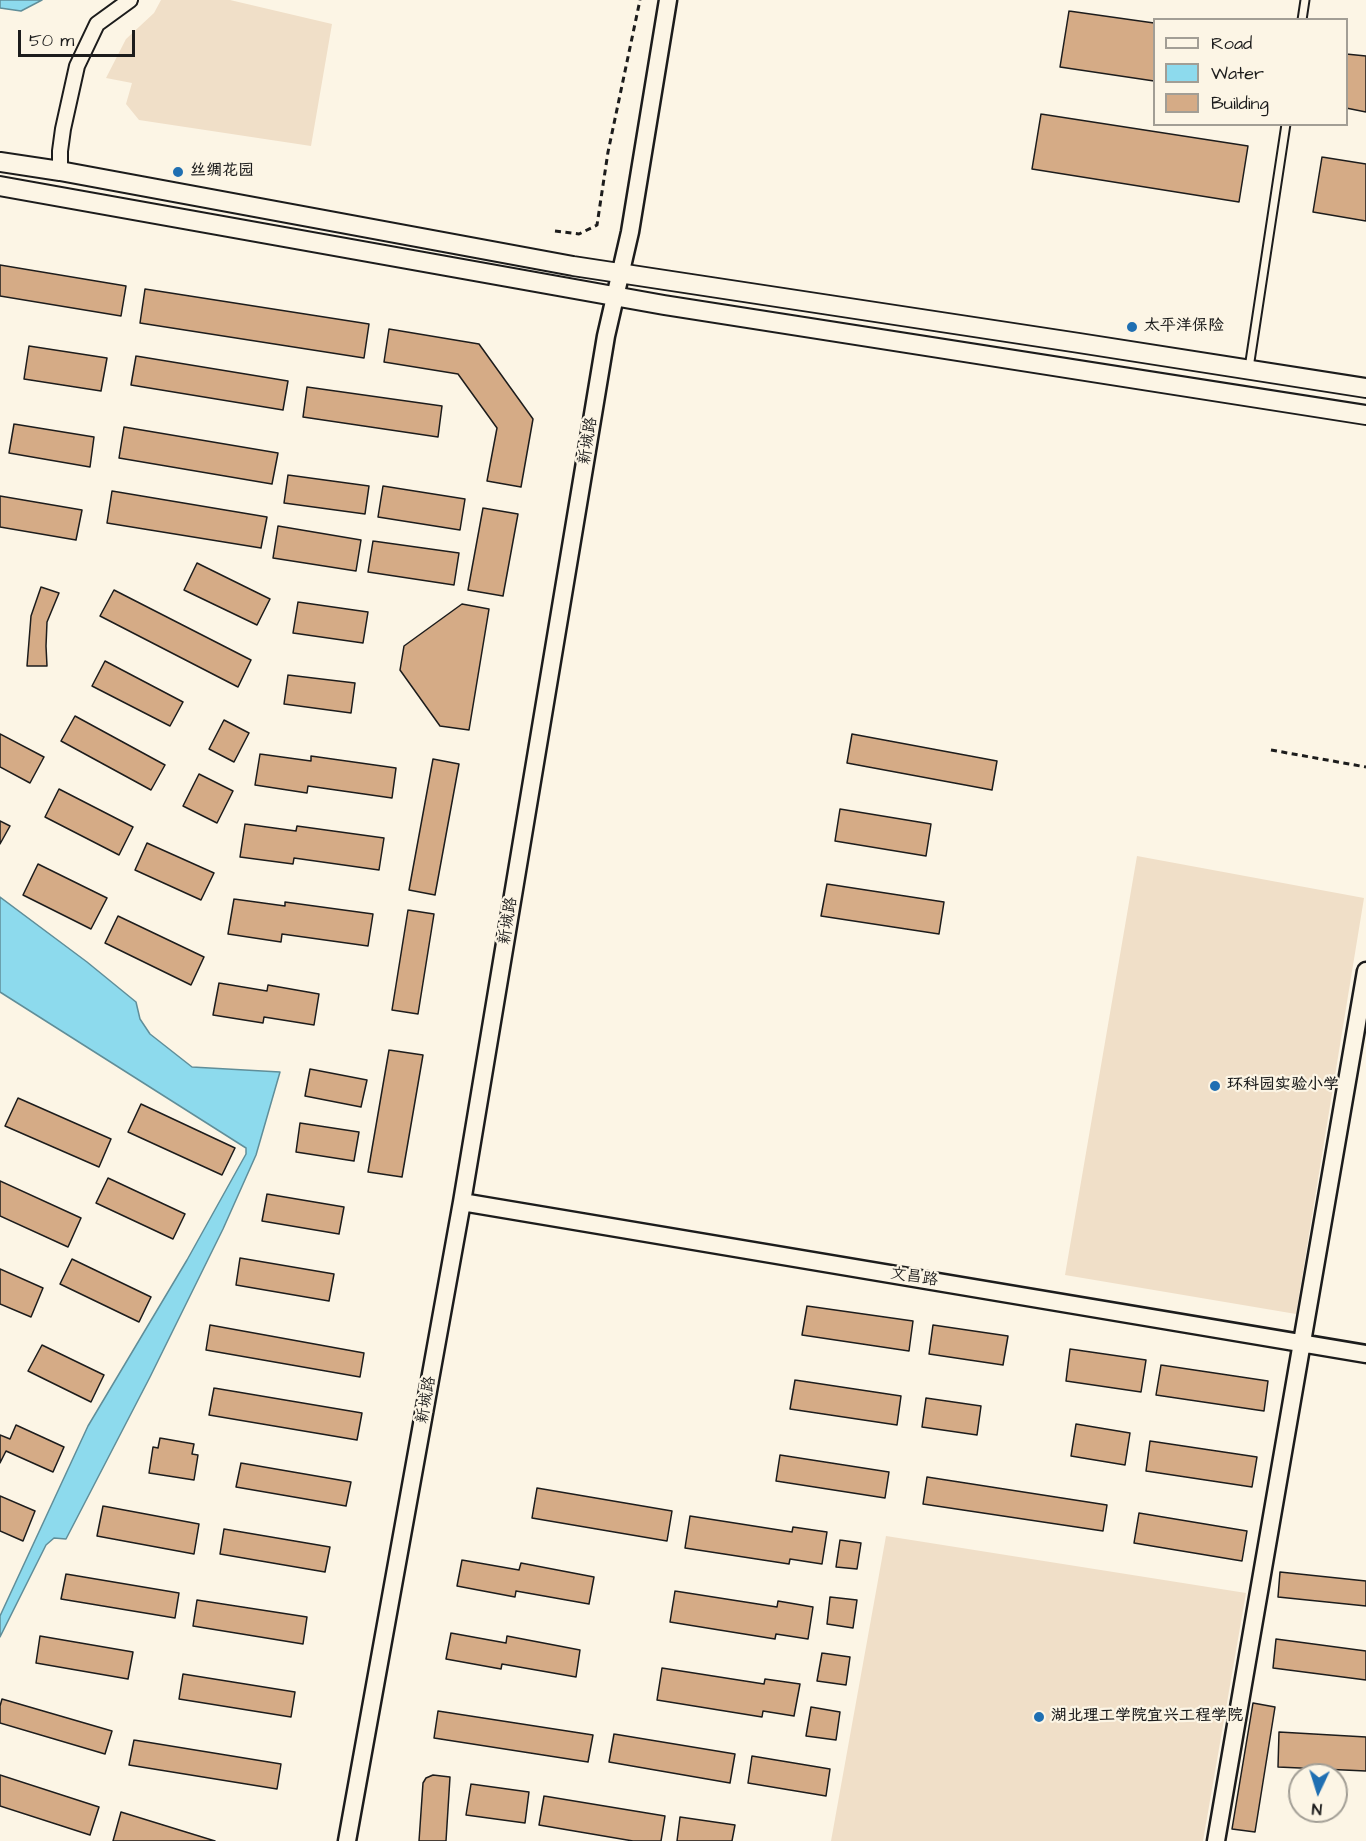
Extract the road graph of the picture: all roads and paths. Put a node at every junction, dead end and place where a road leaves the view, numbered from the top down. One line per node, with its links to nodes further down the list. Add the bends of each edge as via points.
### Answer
1 (130, 0): 8 (street, via 98,24 77,66 63,129)
2 (640, 0): 10 (path, via 597,225 579,234)
3 (668, 0): 11 (street, 新城路)
4 (1305, 0): 5 (lane)
5 (1302, 18)
6 (1286, 126): 13 (lane)
7 (0, 162): 8 (main road)
8 (60, 171): 11 (main road)
9 (0, 186): 12 (main road)
10 (555, 231)
11 (620, 273): 12 (street, 新城路); 13 (main road)
12 (615, 296): 15 (main road); 19 (street, 新城路)
13 (1249, 369): 14 (main road)
14 (1366, 388)
15 (1366, 415)
16 (1271, 750): 17 (path)
17 (1366, 767)
18 (1366, 971): 20 (street)
19 (462, 1202): 20 (street, 文昌路); 22 (street, 新城路)
20 (1302, 1342): 21 (street, 文昌路); 23 (street)
21 (1366, 1354)
22 (347, 1841)
23 (1215, 1841)

